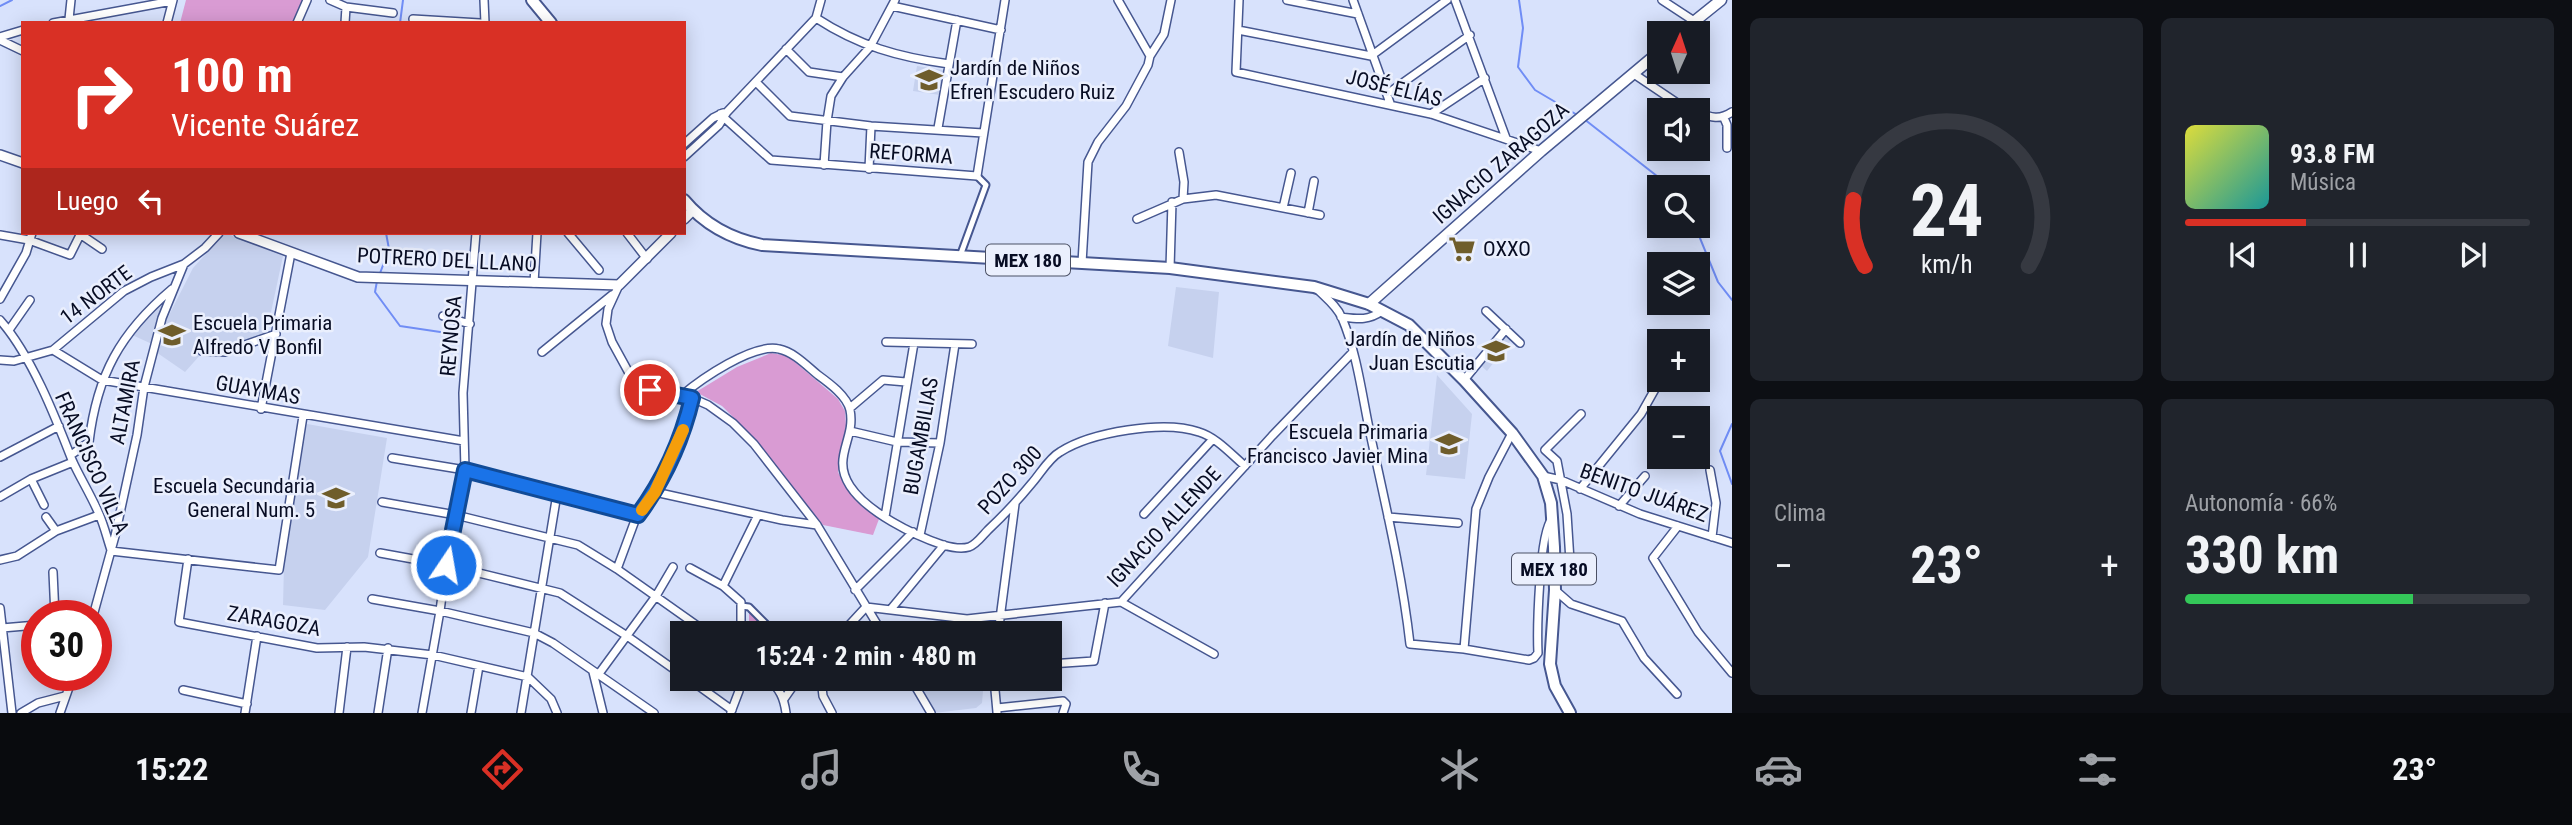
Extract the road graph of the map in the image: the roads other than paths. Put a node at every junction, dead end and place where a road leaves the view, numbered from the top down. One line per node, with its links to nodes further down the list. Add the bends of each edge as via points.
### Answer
1 (71, 0): 23 (street)
2 (307, 0): 28 (street)
3 (330, 0): 19 (street)
4 (484, 0): 31 (street)
5 (532, 0): 32 (main road)
6 (821, 0): 22 (street)
7 (1005, 0): 34 (street, REFORMA)
8 (1118, 0): 42 (street)
9 (1171, 0): 42 (street, via 1164,34)
10 (1239, 0): 35 (street)
11 (1287, 0): 21 (street)
12 (1353, 0): 21 (street)
13 (1447, 0): 43 (street)
14 (1455, 0): 37 (street)
15 (1662, 0): 33 (street)
16 (1721, 0): 33 (main road)
17 (172, 1): 23 (street); 27 (street)
18 (894, 3): 25 (street); 39 (street)
19 (346, 7): 20 (street); 29 (street)
20 (393, 13)
21 (1358, 14): 43 (street)
22 (816, 18): 39 (street); 40 (street)
23 (69, 19): 26 (street)
24 (413, 19): 30 (street)
25 (957, 20): 34 (street); 45 (street)
26 (61, 21)
27 (167, 21)
28 (298, 21)
29 (345, 21)
30 (446, 21)
31 (485, 21)
32 (549, 21)
33 (1694, 21)
34 (1001, 30): 61 (street, REFORMA)
35 (1238, 30): 43 (street); 52 (street, JOSÉ ELÍAS, via 1236,72)
36 (21, 31): 38 (street)
37 (1470, 36): 48 (street); 50 (street)
38 (0, 38): 41 (street)
39 (870, 47): 45 (street); 47 (street)
40 (786, 49): 47 (street, via 809,72); 49 (street)
41 (21, 50)
42 (1150, 56): 99 (street, via 1126,106 1088,162)
43 (1371, 56): 50 (street)
44 (1647, 63): 46 (main road, IGNACIO ZARAGOZA)
45 (949, 64): 60 (street)
46 (1634, 74): 51 (street); 67 (main road, IGNACIO ZARAGOZA)
47 (844, 77): 58 (street, via 831,96)
48 (1485, 78): 54 (street); 63 (street)
49 (756, 82): 55 (street); 58 (street, via 790,116)
50 (1387, 94): 52 (street)
51 (1670, 98)
52 (1390, 103): 54 (street, JOSÉ ELÍAS)
53 (1732, 112): 57 (street)
54 (1431, 114): 63 (street, JOSÉ ELÍAS)
55 (723, 115): 62 (street); 65 (street); 72 (street, REFORMA, via 771,160)
56 (1710, 118): 57 (street)
57 (1724, 118): 66 (street)
58 (827, 121): 59 (street); 72 (street)
59 (871, 125): 60 (street); 73 (street)
60 (938, 128): 61 (street)
61 (983, 133): 75 (street, REFORMA)
62 (691, 138): 64 (street); 65 (street)
63 (1506, 138): 67 (street, JOSÉ ELÍAS)
64 (686, 142)
65 (698, 145): 70 (street)
66 (1727, 148)
67 (1541, 151): 110 (main road, IGNACIO ZARAGOZA)
68 (1179, 152): 77 (street)
69 (0, 155): 71 (street)
70 (686, 155)
71 (21, 162)
72 (824, 165): 73 (street, REFORMA)
73 (869, 169): 75 (street, REFORMA)
74 (1291, 173): 79 (street)
75 (977, 176): 97 (street, via 986,185)
76 (1314, 181): 80 (street)
77 (1183, 199): 78 (street); 79 (street, via 1216,195)
78 (1172, 202): 83 (street); 101 (street)
79 (1283, 208): 80 (street)
80 (1308, 213): 82 (street)
81 (688, 214): 97 (main road, MEX 180, via 762,245)
82 (1320, 215)
83 (1137, 219)
84 (0, 235): 94 (street)
85 (80, 235): 94 (street, via 70,255)
86 (84, 235): 95 (street)
87 (217, 235): 100 (street, 14 NORTE)
88 (244, 235): 96 (street, POTRERO DEL LLANO)
89 (476, 235): 103 (street, REYNOSA)
90 (537, 235): 104 (street)
91 (570, 235): 102 (street)
92 (629, 235): 98 (street)
93 (669, 235): 98 (street)
94 (30, 236): 108 (street, via 26,253)
95 (102, 249)
96 (291, 253): 103 (street, POTRERO DEL LLANO, via 358,277); 119 (street)
97 (960, 256): 99 (main road, MEX 180)
98 (647, 259): 107 (street)
99 (1082, 263): 101 (main road, MEX 180)
100 (184, 264): 106 (street, ALTAMIRA); 125 (street, 14 NORTE, via 124,291)
101 (1171, 268): 105 (main road, MEX 180)
102 (599, 270)
103 (473, 281): 104 (street, POTRERO DEL LLANO); 116 (street, REYNOSA)
104 (534, 283): 107 (street, POTRERO DEL LLANO)
105 (1314, 286): 110 (main road, MEX 180); 114 (street)
106 (173, 289): 131 (street, via 129,334); 134 (street, ALTAMIRA)
107 (617, 289): 127 (street); 136 (street, via 606,324 629,373 650,390)
108 (0, 299)
109 (30, 300): 118 (street)
110 (1369, 304): 111 (main road, MEX 180)
111 (1382, 311): 114 (street, via 1364,320); 132 (main road, MEX 180, via 1409,325)
112 (1486, 312): 117 (street)
113 (443, 316): 116 (street)
114 (1341, 317): 128 (street)
115 (0, 320): 118 (street, FRANCISCO VILLA)
116 (470, 324): 146 (street, REYNOSA)
117 (1506, 329): 122 (street); 132 (street)
118 (9, 330): 129 (street, FRANCISCO VILLA)
119 (276, 334): 126 (street, via 225,352); 139 (street)
120 (886, 342): 121 (street)
121 (914, 343): 123 (street); 133 (street)
122 (1520, 343)
123 (955, 344): 124 (street); 148 (street, BUGAMBILIAS)
124 (972, 344)
125 (53, 350): 129 (street, 14 NORTE); 131 (street, GUAYMAS)
126 (202, 351)
127 (542, 352)
128 (1352, 353): 152 (street, IGNACIO ALLENDE); 174 (street)
129 (25, 359): 130 (street, 14 NORTE); 142 (street, FRANCISCO VILLA)
130 (0, 360)
131 (102, 380): 134 (street, GUAYMAS); 151 (street, via 89,442)
132 (1464, 380): 144 (main road, MEX 180)
133 (906, 382): 138 (street, via 883,380); 147 (street)
134 (144, 387): 139 (street, GUAYMAS); 185 (street, ALTAMIRA)
135 (1654, 392): 159 (street, via 1641,415)
136 (681, 396): 137 (street); 138 (street, via 702,379 753,352 777,348 831,384)
137 (692, 398): 160 (street, via 681,437); 177 (street, via 708,405 754,444)
138 (850, 408): 143 (street)
139 (261, 409): 141 (street, GUAYMAS)
140 (1581, 414): 158 (street, via 1545,450 1557,461)
141 (303, 416): 146 (street, GUAYMAS); 187 (street, via 279,570)
142 (59, 426): 149 (street); 151 (street, FRANCISCO VILLA)
143 (850, 431): 147 (street); 173 (street, POZO 300, via 842,470 865,505)
144 (1512, 433): 155 (main road, MEX 180); 227 (street, via 1476,509)
145 (1213, 439): 152 (street, POZO 300); 164 (street, POZO 300, via 1180,427 1086,440 1058,453); 167 (street)
146 (464, 441): 153 (street, REYNOSA)
147 (897, 442): 148 (street); 173 (street)
148 (940, 443): 180 (street, BUGAMBILIAS)
149 (0, 457)
150 (392, 458): 153 (street)
151 (72, 459): 157 (street); 168 (street, FRANCISCO VILLA)
152 (1245, 466): 205 (street, IGNACIO ALLENDE)
153 (465, 470): 161 (street); 169 (street, REYNOSA)
154 (1710, 470): 181 (street, via 1716,503)
155 (1543, 476): 158 (street, BENITO JUÁREZ); 175 (main road, MEX 180)
156 (1645, 476): 166 (street)
157 (31, 479): 162 (street); 165 (street)
158 (1561, 480): 159 (street, BENITO JUÁREZ); 189 (street)
159 (1580, 489): 166 (street, BENITO JUÁREZ)
160 (655, 492): 170 (street); 171 (street)
161 (557, 494): 170 (street); 182 (street)
162 (0, 498)
163 (382, 502): 169 (street)
164 (1015, 503): 184 (street, POZO 300, via 972,546); 213 (street)
165 (44, 505)
166 (1619, 506): 178 (street, BENITO JUÁREZ)
167 (1144, 514)
168 (99, 515): 179 (street); 185 (street, FRANCISCO VILLA)
169 (456, 515): 182 (street); 191 (street, REYNOSA)
170 (638, 515): 194 (street)
171 (758, 515): 177 (street); 197 (street)
172 (46, 517): 179 (street)
173 (885, 517): 180 (street, POZO 300)
174 (1388, 517): 176 (street); 227 (street, via 1410,644)
175 (1552, 519): 190 (street, via 1547,524); 195 (main road, MEX 180)
176 (1458, 523)
177 (817, 525): 199 (street)
178 (1678, 526): 181 (street, BENITO JUÁREZ); 234 (street, via 1653,558 1698,632)
179 (56, 531): 188 (street, via 17,556)
180 (916, 533): 184 (street, POZO 300); 199 (street)
181 (1712, 537): 183 (street, BENITO JUÁREZ)
182 (550, 538): 194 (street, via 578,545); 198 (street)
183 (1732, 543)
184 (944, 545): 210 (street)
185 (111, 551): 187 (street); 204 (street, FRANCISCO VILLA)
186 (380, 553): 191 (street)
187 (188, 559): 223 (street, ZARAGOZA, via 179,622)
188 (0, 560)
189 (1570, 561)
190 (1542, 564): 195 (street); 227 (street, via 1538,653 1534,658)
191 (446, 565): 198 (street); 211 (street, REYNOSA)
192 (673, 567): 201 (street)
193 (690, 568): 197 (street)
194 (617, 569): 201 (street)
195 (1555, 571): 200 (main road, MEX 180)
196 (52, 572): 203 (street)
197 (723, 586): 207 (street)
198 (542, 587): 222 (street); 224 (street, via 560,593)
199 (855, 590): 208 (street)
200 (1555, 590): 248 (street, via 1571,604 1622,621 1643,658); 270 (main road, MEX 180, via 1550,664 1555,686)
201 (656, 596): 214 (street); 224 (street)
202 (372, 599): 211 (street)
203 (54, 600)
204 (97, 600)
205 (1121, 602): 206 (street, IGNACIO ALLENDE); 228 (street)
206 (1104, 603): 213 (street, IGNACIO ALLENDE); 231 (street, via 1094,661)
207 (741, 606): 215 (street); 216 (street, via 749,607)
208 (866, 607): 210 (street, IGNACIO ALLENDE); 217 (street); 218 (street)
209 (0, 608): 212 (street)
210 (891, 609): 213 (street, IGNACIO ALLENDE, via 967,619)
211 (440, 611): 222 (street); 229 (street, REYNOSA)
212 (0, 614): 221 (street)
213 (1000, 617): 219 (street)
214 (691, 621)
215 (741, 621)
216 (763, 621)
217 (853, 621)
218 (875, 621)
219 (1000, 621)
220 (21, 626): 221 (street)
221 (2, 628): 230 (street)
222 (534, 633): 235 (street); 236 (street)
223 (257, 636): 225 (street, ZARAGOZA, via 317,648); 251 (street)
224 (627, 636): 233 (street); 235 (street)
225 (347, 648): 226 (street, ZARAGOZA); 258 (street)
226 (388, 648): 229 (street, ZARAGOZA); 259 (street)
227 (1464, 649)
228 (1214, 654)
229 (433, 655): 232 (street, ZARAGOZA); 260 (street, REYNOSA)
230 (3, 657): 246 (street)
231 (1062, 663)
232 (479, 666): 236 (street, ZARAGOZA); 261 (street)
233 (670, 666)
234 (1731, 669)
235 (595, 673): 264 (street); 265 (street)
236 (528, 677): 262 (street); 263 (street, via 551,699)
237 (183, 690): 251 (street)
238 (67, 691): 249 (street)
239 (704, 691): 253 (street)
240 (739, 691): 253 (street)
241 (779, 691): 250 (street)
242 (790, 691): 250 (street)
243 (822, 691): 267 (street)
244 (918, 691): 268 (street)
245 (996, 691): 252 (street)
246 (10, 692): 247 (street); 254 (street)
247 (0, 693)
248 (1677, 694)
249 (65, 696): 255 (street); 256 (street)
250 (784, 699): 266 (street)
251 (247, 704): 257 (street)
252 (997, 711): 269 (street, via 1066,701)
253 (732, 712)
254 (12, 713)
255 (21, 713)
256 (60, 713)
257 (245, 713)
258 (339, 713)
259 (378, 713)
260 (422, 713)
261 (471, 713)
262 (521, 713)
263 (557, 713)
264 (603, 713)
265 (654, 713)
266 (786, 713)
267 (832, 713)
268 (931, 713)
269 (1063, 713)
270 (1570, 713)

